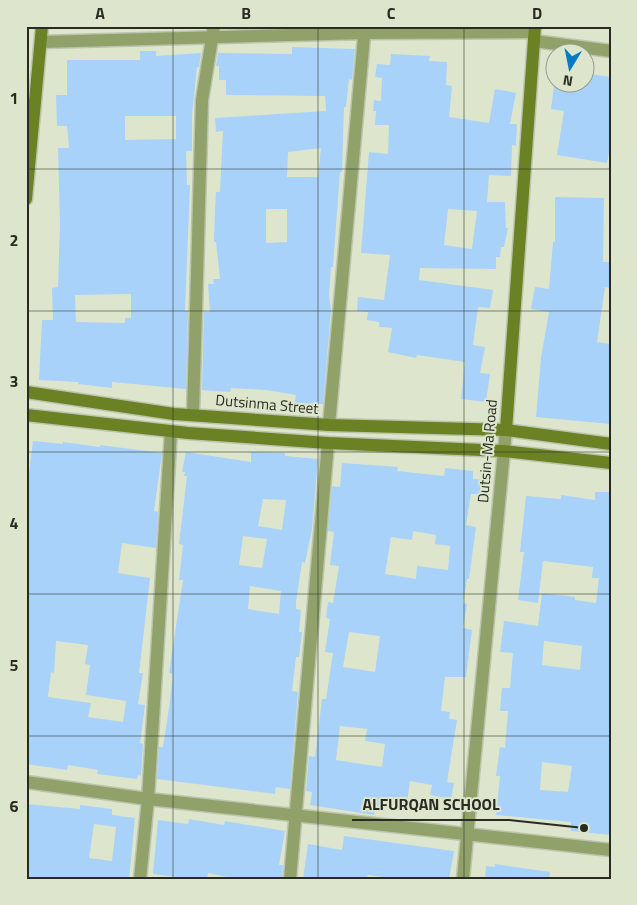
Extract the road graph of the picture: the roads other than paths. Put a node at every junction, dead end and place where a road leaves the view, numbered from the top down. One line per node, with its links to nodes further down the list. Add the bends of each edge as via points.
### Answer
1 (42, 26): 5 (street)
2 (365, 30): 3 (street); 4 (street); 11 (street)
3 (214, 32): 5 (street); 9 (street, via 202,100)
4 (534, 33): 6 (street); 12 (street, Dutsin-Ma Road)
5 (41, 42): 7 (street)
6 (611, 51)
7 (26, 200)
8 (26, 392): 9 (street, Dutsinma Street)
9 (193, 414): 11 (street, Dutsinma Street)
10 (26, 415): 13 (street)
11 (329, 425): 12 (street, Dutsinma Street)
12 (506, 430): 15 (street, Dutsinma Street); 16 (street, Dutsin-Ma Road)
13 (171, 431): 14 (street); 19 (street)
14 (328, 443): 16 (street); 20 (street)
15 (611, 444)
16 (503, 451): 17 (street); 21 (street, Dutsin-Ma Road)
17 (611, 463)
18 (26, 782): 19 (street)
19 (148, 799): 20 (street); 23 (street)
20 (296, 816): 21 (street); 24 (street)
21 (467, 835): 22 (street); 25 (street, Dutsin-Ma Road)
22 (611, 850)
23 (140, 879)
24 (290, 879)
25 (463, 879)

